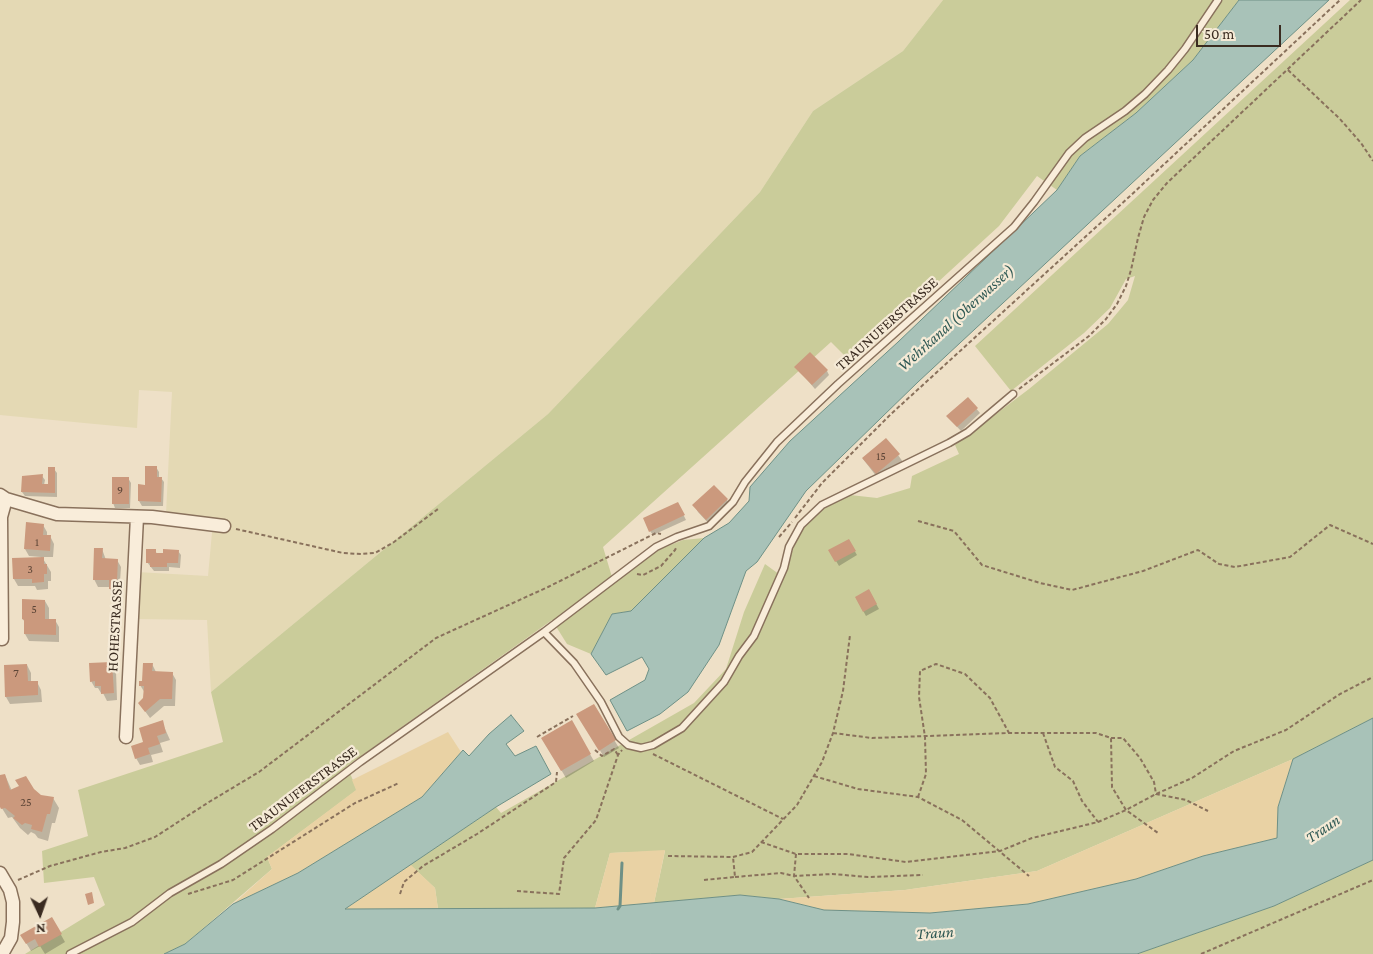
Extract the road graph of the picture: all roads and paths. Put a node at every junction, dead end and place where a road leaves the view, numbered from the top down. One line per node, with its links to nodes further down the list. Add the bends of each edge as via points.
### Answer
1 (1218, 0): 12 (lane, TRAUNUFERSTRASSE, via 1168,70 1125,111 1069,153 1014,226 777,442 733,502 709,526)
2 (1340, 0): 13 (path, via 891,414 822,483)
3 (1361, 0): 4 (path)
4 (1288, 70): 5 (path, via 1340,119); 6 (path, via 1167,183 1153,200 1144,217 1126,286 1106,318 1089,336)
5 (1373, 161)
6 (1013, 394): 29 (lane, via 968,432 948,444 822,505 801,525 754,636 724,682 682,728 653,745)
7 (3, 497): 9 (street, via 57,514); 18 (street)
8 (438, 509): 11 (path, via 375,553 343,554)
9 (137, 518): 11 (street); 24 (street, HOHESTRASSE)
10 (918, 521): 14 (path, via 954,531 982,565 1072,590 1143,571 1198,550 1220,564 1235,567 1290,557 1330,526)
11 (224, 526)
12 (677, 537): 15 (lane, TRAUNUFERSTRASSE, via 656,547); 15 (path, via 675,550 660,566 643,575); 54 (path, via 656,533 436,638 259,772 155,837 126,848 50,866)
13 (779, 537)
14 (1373, 544)
15 (623, 572): 16 (lane, TRAUNUFERSTRASSE)
16 (544, 632): 28 (lane, via 574,663); 60 (lane, TRAUNUFERSTRASSE, via 360,762 272,829 170,893 132,922)
17 (850, 635): 21 (path, via 843,691)
18 (2, 639)
19 (1373, 677): 35 (path, via 1340,694 1286,730 1234,751 1192,778)
20 (573, 716): 25 (path)
21 (833, 733): 26 (path, via 872,738); 33 (path)
22 (1009, 733): 23 (path); 26 (path); 26 (path, via 990,698 978,686 965,674 936,664 920,671 919,697)
23 (1043, 733): 27 (path, via 1096,733); 40 (path, via 1054,767 1073,781 1082,801)
24 (126, 736)
25 (537, 737)
26 (925, 737): 36 (path, via 926,774)
27 (1111, 738): 35 (path, via 1123,738 1140,758 1154,782); 37 (path, via 1112,787)
28 (628, 745): 29 (lane); 31 (path)
29 (641, 748): 39 (path)
30 (595, 750): 31 (path, via 602,756 614,749)
31 (618, 755): 55 (path, via 596,820 564,858 559,894)
32 (557, 772): 56 (path, via 556,782 423,866 404,882)
33 (814, 776): 36 (path, via 858,789); 39 (path, via 797,805)
34 (399, 783): 57 (path, via 354,803 233,880)
35 (1156, 794): 37 (path); 38 (path, via 1186,800)
36 (918, 797): 43 (path, via 962,820)
37 (1126, 810): 40 (path); 41 (path)
38 (1208, 811)
39 (783, 819): 42 (path)
40 (1098, 822): 43 (path, via 1032,838)
41 (1158, 833)
42 (761, 842): 44 (path); 46 (path, via 752,852)
43 (1000, 851): 44 (path, via 906,862 848,854); 50 (path)
44 (796, 854): 49 (path)
45 (668, 856): 46 (path)
46 (733, 858): 51 (path)
47 (0, 873): 54 (street)
48 (923, 875): 49 (path)
49 (794, 876): 51 (path, via 781,873); 58 (path)
50 (1029, 876)
51 (735, 877): 52 (path)
52 (704, 880)
53 (1373, 880): 61 (path)
54 (7, 885): 59 (street, via 13,902 13,922 11,938)
55 (518, 891)
56 (400, 894)
57 (181, 896)
58 (809, 898)
59 (2, 954)
60 (70, 954)
61 (1201, 954)

